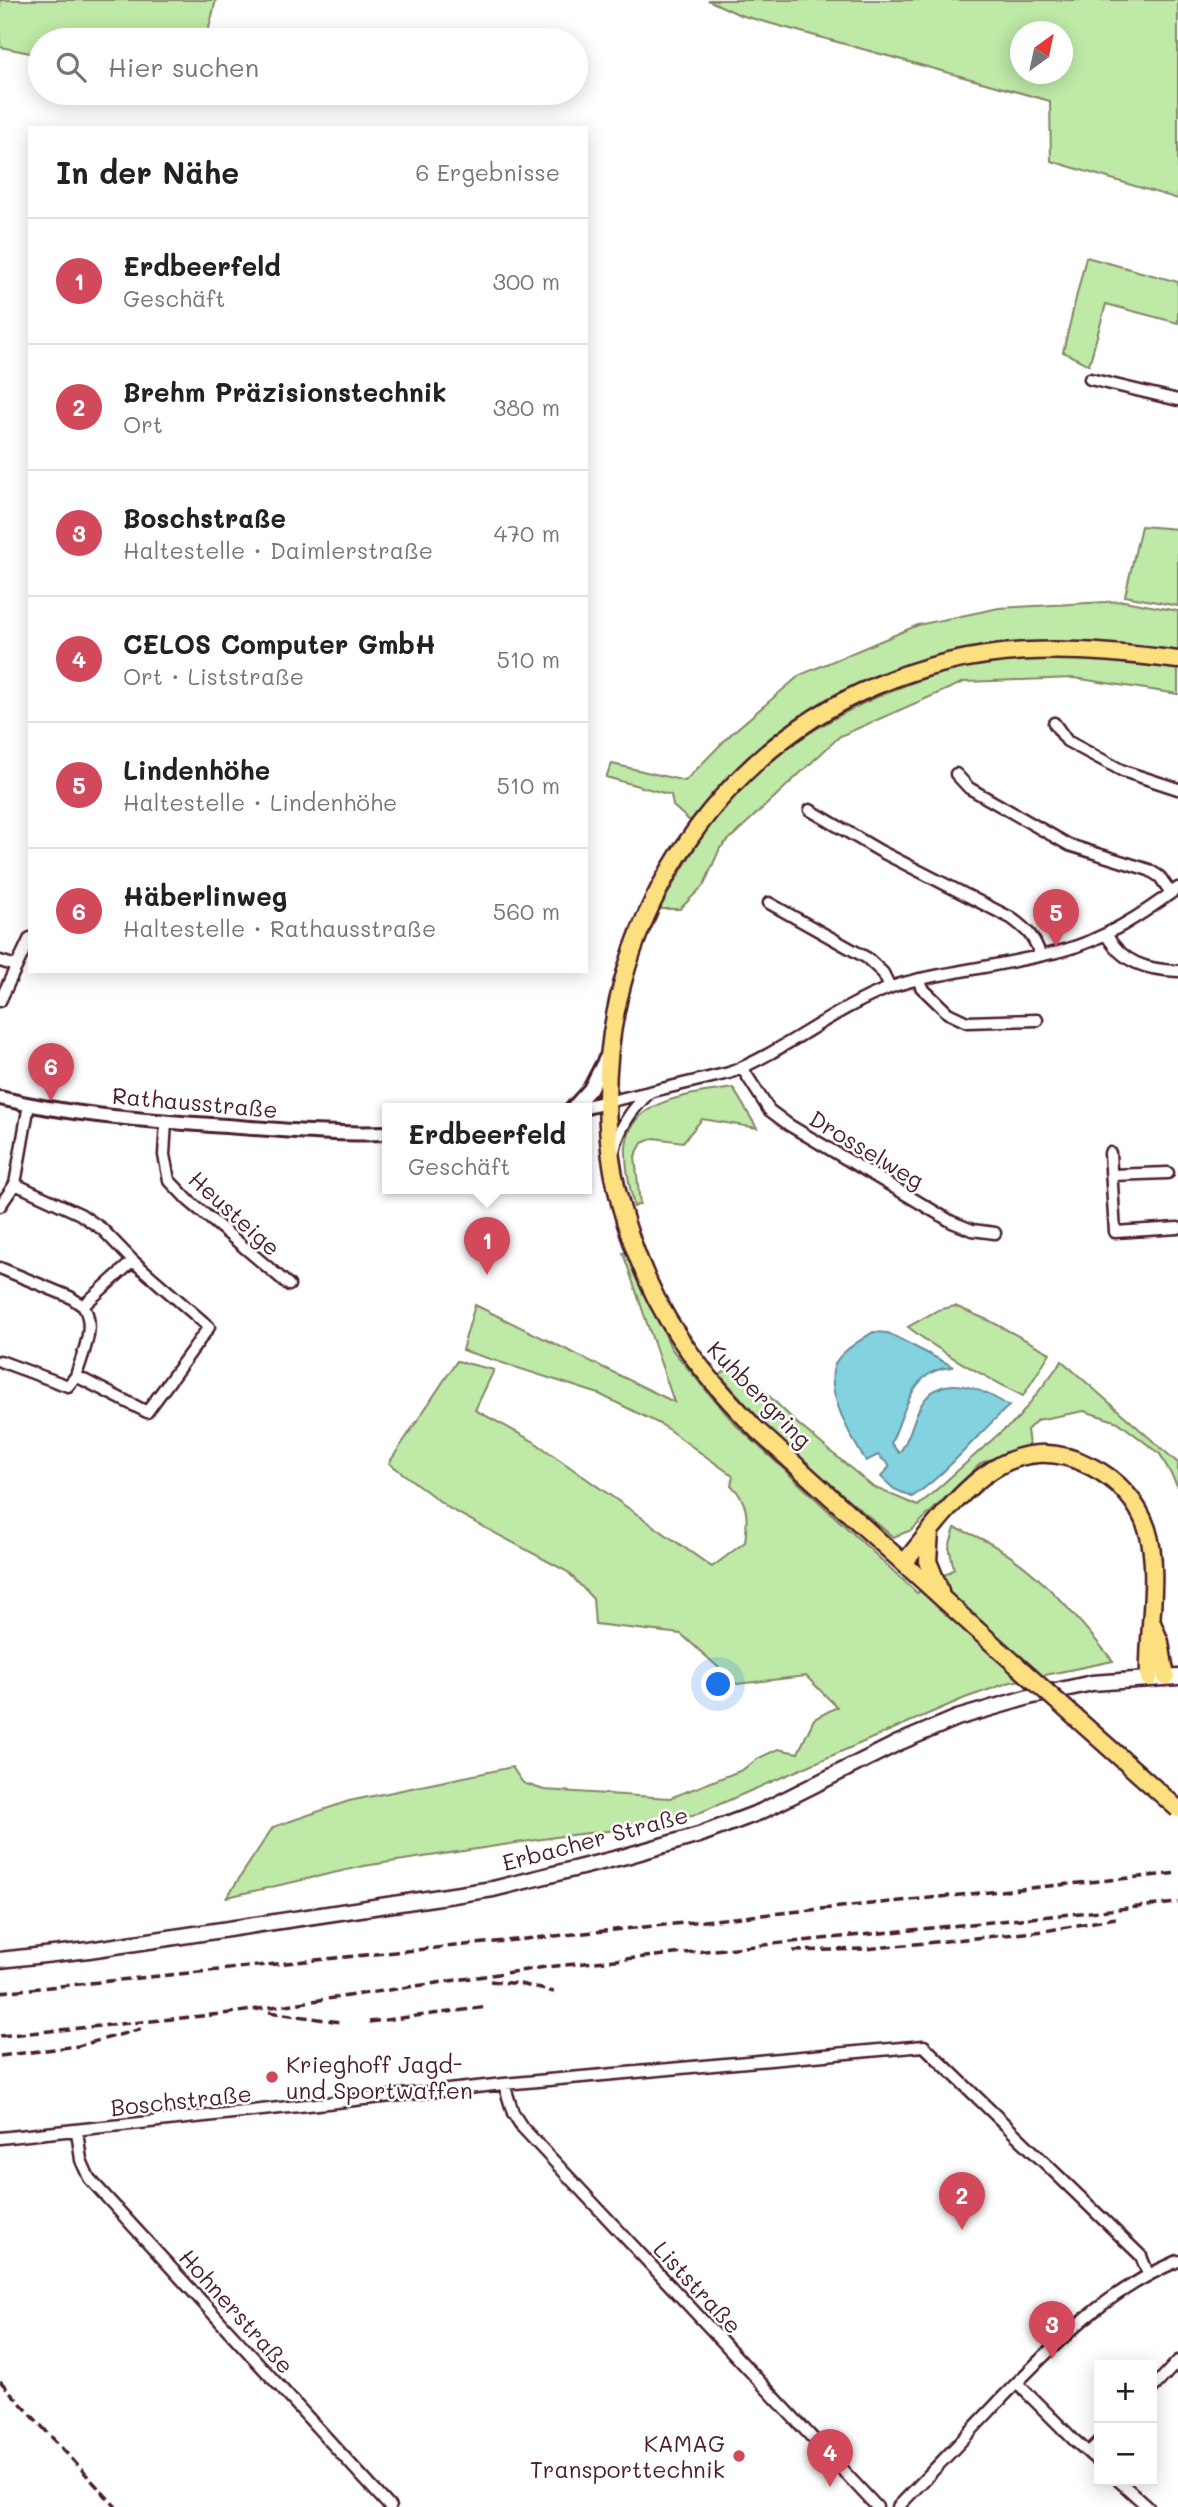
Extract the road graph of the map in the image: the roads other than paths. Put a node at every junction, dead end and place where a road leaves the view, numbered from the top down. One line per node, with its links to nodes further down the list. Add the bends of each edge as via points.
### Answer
1 (1090, 379): 2 (street)
2 (1178, 400)
3 (1178, 660): 20 (main road, Kuhbergring, via 1048,649 970,657 877,685 804,725 723,794 671,866 639,932)
4 (1054, 723): 6 (street, via 1067,741 1122,771)
5 (956, 774): 8 (street, via 969,788 1069,845 1149,870)
6 (1178, 789)
7 (810, 810): 12 (street, via 1011,918 1035,940)
8 (1175, 890): 10 (street)
9 (769, 903): 17 (street, via 867,958)
10 (1106, 934): 12 (street); 15 (street, via 1128,960)
11 (28, 942): 14 (street)
12 (1040, 955): 16 (street)
13 (0, 961): 14 (street)
14 (16, 966): 18 (street)
15 (1178, 971)
16 (919, 979): 17 (street); 19 (street, via 921,987 948,1013 967,1022)
17 (890, 987): 21 (street, via 840,1010)
18 (0, 1001)
19 (1037, 1020)
20 (609, 1051): 24 (main road, Kuhbergring); 25 (street, via 601,1072)
21 (742, 1068): 22 (street); 37 (street, Drosselweg, via 769,1110 789,1125 952,1222)
22 (649, 1093): 24 (street); 31 (street, via 623,1124)
23 (0, 1098): 26 (street, Rathausstraße)
24 (607, 1102): 27 (street); 31 (main road, Kuhbergring)
25 (577, 1103)
26 (29, 1104): 28 (street, Rathausstraße); 34 (street)
27 (592, 1106)
28 (166, 1121): 29 (street, Rathausstraße); 40 (street, Heusteige, via 164,1155 169,1180)
29 (382, 1133)
30 (1111, 1153): 33 (street)
31 (612, 1162): 45 (main road, Kuhbergring, via 626,1221 648,1282 694,1360 757,1430)
32 (1168, 1173): 33 (street)
33 (1112, 1175): 36 (street, via 1115,1232)
34 (15, 1184): 35 (street); 38 (street, via 80,1214)
35 (0, 1206)
36 (1178, 1228)
37 (995, 1233)
38 (133, 1261): 41 (street); 43 (street, via 209,1327 148,1412)
39 (0, 1268): 41 (street)
40 (289, 1285)
41 (83, 1306): 43 (street, via 89,1326)
42 (0, 1361): 43 (street, via 68,1386)
43 (76, 1376)
44 (931, 1530): 45 (main road); 46 (main road, via 929,1569); 47 (main road, via 982,1475 1012,1460 1045,1454 1079,1460 1109,1475 1125,1491 1147,1530 1152,1563)
45 (904, 1563): 46 (main road, Kuhbergring)
46 (949, 1604): 52 (main road, Kuhbergring, bridge)
47 (1151, 1619): 48 (main road); 51 (main road)
48 (1160, 1642): 49 (main road); 50 (main road)
49 (1178, 1658)
50 (1172, 1677): 51 (main road, Erbacher Straße)
51 (1149, 1678): 53 (main road, Erbacher Straße, via 1081,1685 957,1718 760,1812 626,1856 506,1886)
52 (1178, 1809)
53 (0, 1960)
54 (504, 2084): 55 (street, Boschstraße); 58 (street, Boschstraße, via 924,2046 1141,2256); 67 (street, Liststraße, via 522,2127)
55 (77, 2131): 56 (street, Boschstraße); 66 (street, Hohnerstraße, via 89,2178)
56 (0, 2138)
57 (1178, 2261): 58 (street)
58 (1148, 2274): 60 (street, via 1078,2322)
59 (1178, 2361): 61 (street)
60 (1017, 2383): 63 (street); 68 (street)
61 (1157, 2384)
62 (1094, 2447): 63 (street)
63 (1089, 2452): 64 (street)
64 (1094, 2457)
65 (1124, 2486): 69 (street)
66 (390, 2507)
67 (877, 2507)
68 (898, 2507)
69 (1147, 2507)

